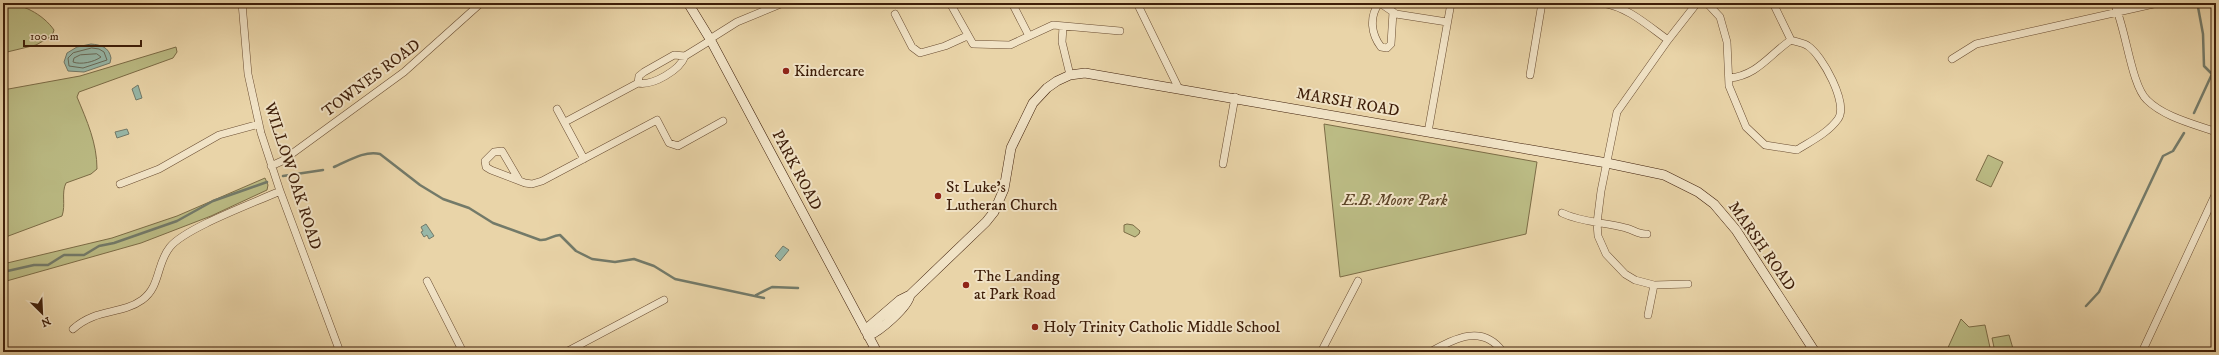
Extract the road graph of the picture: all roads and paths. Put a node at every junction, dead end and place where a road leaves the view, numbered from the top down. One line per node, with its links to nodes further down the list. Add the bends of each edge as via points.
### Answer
1 (242, 3): 40 (street, WILLOW OAK ROAD, via 248,74)
2 (481, 3): 46 (street, TOWNES ROAD, via 404,72 282,161)
3 (688, 3): 26 (street, PARK ROAD)
4 (783, 3): 26 (street, via 737,22)
5 (950, 3): 24 (street)
6 (1012, 3): 25 (street)
7 (1137, 3): 35 (street)
8 (1379, 3): 18 (street); 18 (street, via 1373,11 1372,24 1375,40 1381,47 1387,48 1391,44)
9 (1451, 3): 21 (street)
10 (1542, 3): 32 (street)
11 (1602, 3): 17 (street)
12 (1697, 3): 27 (street)
13 (1707, 3): 33 (street, via 1720,17 1727,42)
14 (1773, 3): 28 (street)
15 (2114, 3): 19 (street)
16 (2158, 3): 19 (street)
17 (1622, 5): 27 (street)
18 (1393, 12): 21 (street)
19 (2118, 12): 30 (street, via 1976,44); 42 (street, via 2138,87 2147,101 2175,116)
20 (895, 14): 24 (street, via 914,50 920,53)
21 (1447, 22): 41 (street)
22 (1064, 26): 23 (street); 25 (street, via 1053,25); 31 (street, via 1062,42)
23 (1120, 31)
24 (967, 36): 25 (street, via 973,44 1006,45)
25 (1029, 36)
26 (711, 40): 29 (street); 61 (street, PARK ROAD)
27 (1668, 40): 44 (street, via 1617,112)
28 (1791, 40): 33 (street, via 1775,50 1770,59 1740,77); 33 (street, via 1809,46 1826,66 1841,103 1839,118 1824,132 1797,150 1765,144 1746,127 1732,98 1728,86)
29 (685, 56): 34 (street, via 680,67 650,83); 34 (street, via 674,55 644,72 639,76)
30 (1952, 59)
31 (1070, 75): 35 (street, MARSH ROAD, via 1097,74); 61 (street, MARSH ROAD, via 1057,80 1047,88 1028,111 1011,148 1004,189 994,212 910,295 900,300)
32 (1530, 76)
33 (1729, 78)
34 (638, 83): 38 (street)
35 (1178, 87): 36 (street, MARSH ROAD)
36 (1235, 97): 41 (street, MARSH ROAD); 45 (street)
37 (557, 109): 38 (street)
38 (564, 122): 43 (street)
39 (723, 122): 43 (street, via 678,146 669,143 657,120)
40 (259, 124): 46 (street, WILLOW OAK ROAD); 48 (street, via 217,136 159,169)
41 (1428, 132): 44 (street, MARSH ROAD)
42 (2216, 132)
43 (584, 159): 47 (street, via 542,181 532,184)
44 (1607, 163): 52 (street); 69 (street, MARSH ROAD, via 1664,175 1692,188 1714,204 1736,230)
45 (1223, 164)
46 (271, 166): 49 (street, WILLOW OAK ROAD)
47 (519, 180): 47 (street, via 502,151 494,152 485,161 488,169)
48 (120, 184)
49 (280, 191): 60 (street, via 181,236 165,255 155,285 148,296 129,306 89,317); 62 (street, WILLOW OAK ROAD)
50 (2216, 193): 70 (street)
51 (1562, 213): 52 (street)
52 (1597, 223): 53 (street); 57 (street, via 1603,248 1613,263 1635,280)
53 (1647, 234)
54 (427, 281): 63 (street)
55 (1358, 281): 66 (street)
56 (1688, 284): 57 (street)
57 (1654, 285): 59 (street)
58 (664, 300): 64 (street)
59 (1648, 315)
60 (73, 329)
61 (867, 333): 65 (street, PARK ROAD)
62 (340, 352)
63 (463, 352)
64 (566, 352)
65 (877, 352)
66 (1322, 352)
67 (1430, 352): 68 (street, via 1452,340 1471,336 1487,339)
68 (1503, 352)
69 (1815, 352)
70 (2142, 352)

